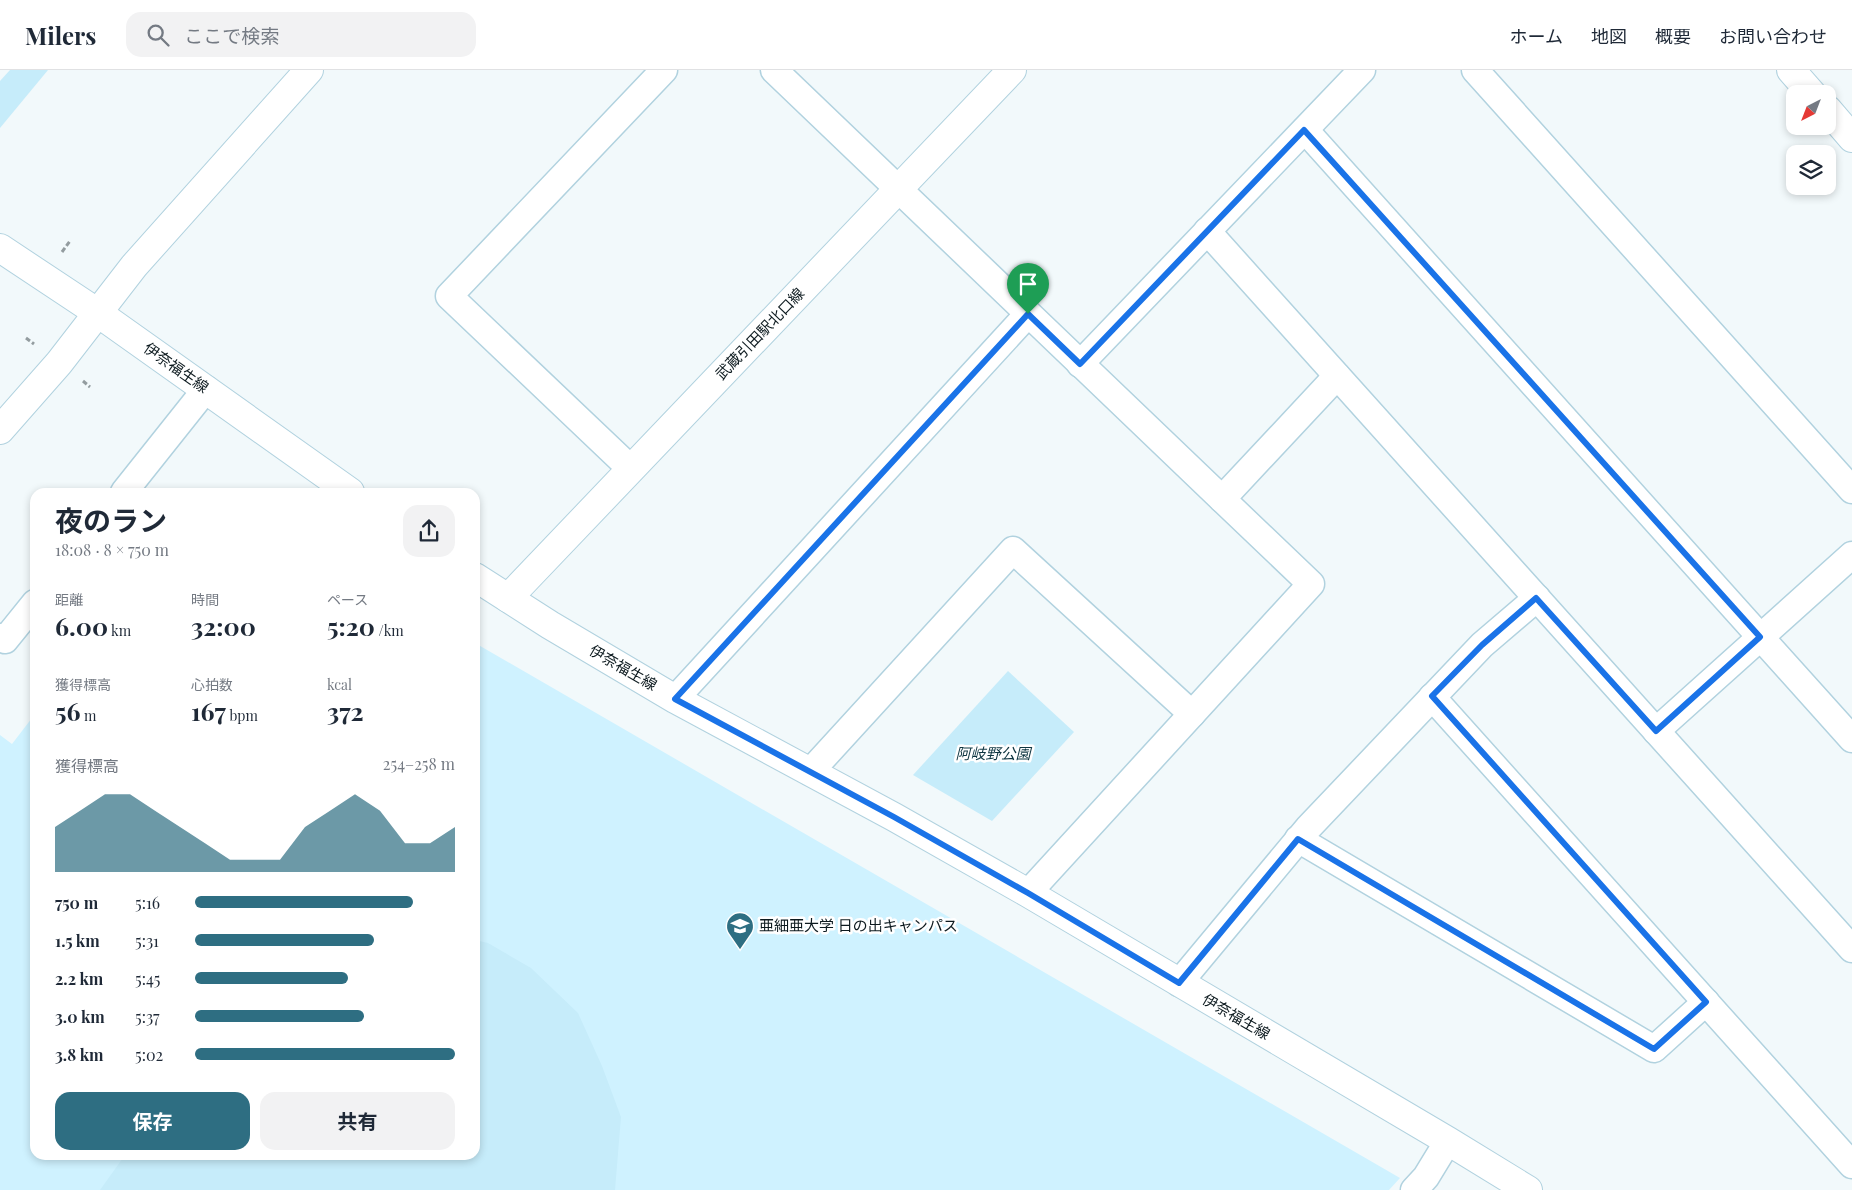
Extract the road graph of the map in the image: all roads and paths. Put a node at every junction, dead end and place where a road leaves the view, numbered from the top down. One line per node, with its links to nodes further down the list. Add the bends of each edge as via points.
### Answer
1 (309, 70): 17 (main road, via 134,266)
2 (664, 70): 25 (street, via 449,296)
3 (774, 70): 12 (street)
4 (1012, 70): 12 (main road, 武蔵引田駅北口線)
5 (1362, 70): 10 (street)
6 (1475, 70): 28 (street)
7 (1791, 70): 8 (main road)
8 (1804, 85)
9 (1836, 119): 11 (main road)
10 (1304, 130): 13 (street); 36 (street)
11 (1852, 138)
12 (898, 189): 18 (street); 25 (main road, 武蔵引田駅北口線)
13 (1207, 231): 21 (street); 22 (street)
14 (70, 241): 16 (path)
15 (0, 248): 17 (main road, 伊奈福生線)
16 (65, 248)
17 (98, 313): 23 (main road, 伊奈福生線); 24 (main road)
18 (1028, 314): 21 (street); 38 (street)
19 (26, 338): 20 (path)
20 (34, 344)
21 (1080, 364): 29 (street)
22 (1337, 376): 29 (street); 33 (street)
23 (206, 389): 26 (street); 27 (main road, 伊奈福生線)
24 (0, 430)
25 (631, 469): 32 (main road, 武蔵引田駅北口線)
26 (127, 488)
27 (344, 488)
28 (1852, 490)
29 (1222, 500): 39 (street, via 1311,584)
30 (1852, 555): 36 (street)
31 (480, 580): 32 (main road, 伊奈福生線)
32 (508, 598): 38 (main road, 伊奈福生線)
33 (1536, 598): 37 (street, via 1482,645); 40 (street)
34 (30, 609): 35 (street, via 5,640)
35 (0, 637)
36 (1760, 637): 40 (street); 41 (street)
37 (1432, 696): 43 (street); 47 (street)
38 (675, 699): 42 (main road, 伊奈福生線)
39 (1192, 714): 42 (street, via 1013,550); 44 (street)
40 (1656, 731): 45 (street)
41 (1852, 739)
42 (810, 772): 44 (main road, 伊奈福生線)
43 (1298, 839): 46 (street); 47 (street, via 1654,1049)
44 (1028, 893): 46 (main road, 伊奈福生線)
45 (1852, 950)
46 (1179, 983): 48 (main road, 伊奈福生線)
47 (1706, 1002): 49 (street)
48 (1448, 1140): 50 (street, via 1426,1177); 51 (main road, 伊奈福生線)
49 (1852, 1165)
50 (1414, 1190)
51 (1528, 1190)

